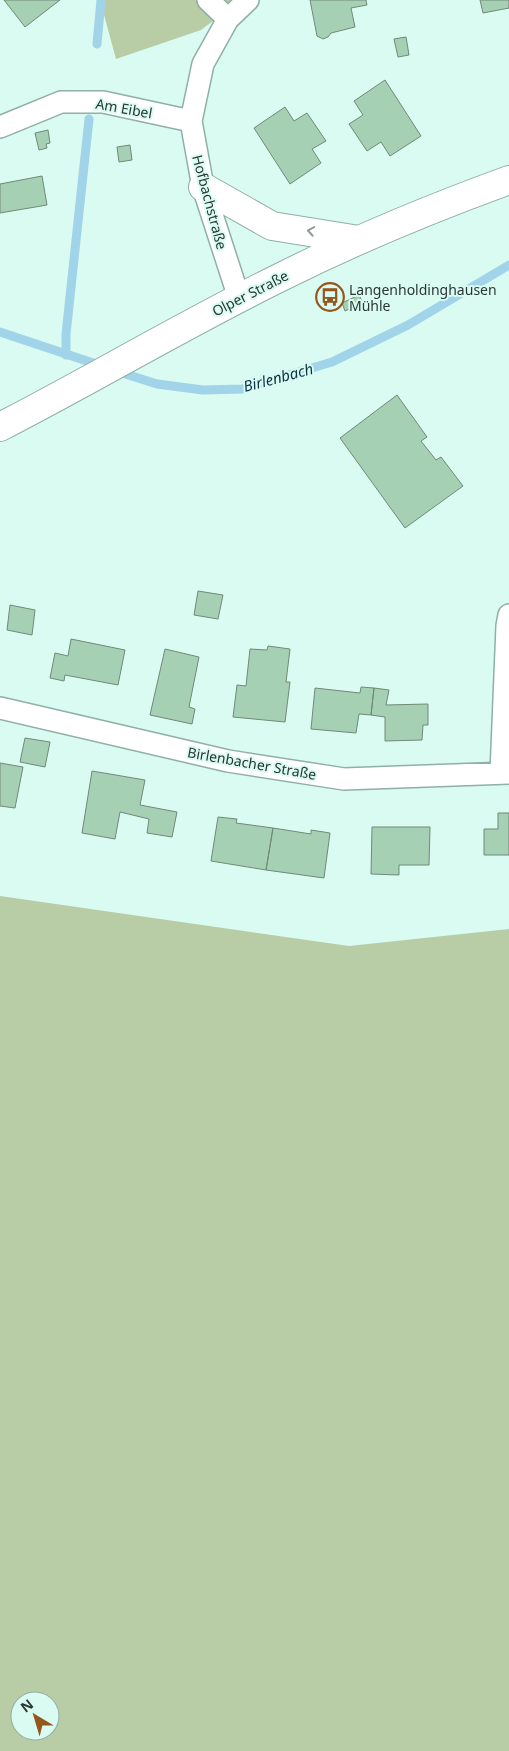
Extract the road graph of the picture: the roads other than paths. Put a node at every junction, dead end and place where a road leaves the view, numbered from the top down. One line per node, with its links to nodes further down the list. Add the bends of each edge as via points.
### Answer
1 (208, 0): 3 (street)
2 (248, 0): 3 (street, Hofbachstraße)
3 (228, 19): 4 (street, Hofbachstraße, via 203,64)
4 (191, 121): 5 (street, Am Eibel, via 103,102 61,102); 7 (street, Hofbachstraße)
5 (0, 127)
6 (509, 180): 8 (main road, Olper Straße, via 432,208)
7 (203, 187): 8 (main road, one-way to 7, via 272,226); 9 (street, Hofbachstraße)
8 (359, 240): 9 (main road, Olper Straße)
9 (239, 298): 10 (main road, Olper Straße)
10 (0, 426)
11 (509, 615): 13 (street)
12 (0, 708): 13 (street, Birlenbacher Straße, via 228,761 344,778)
13 (505, 773)

